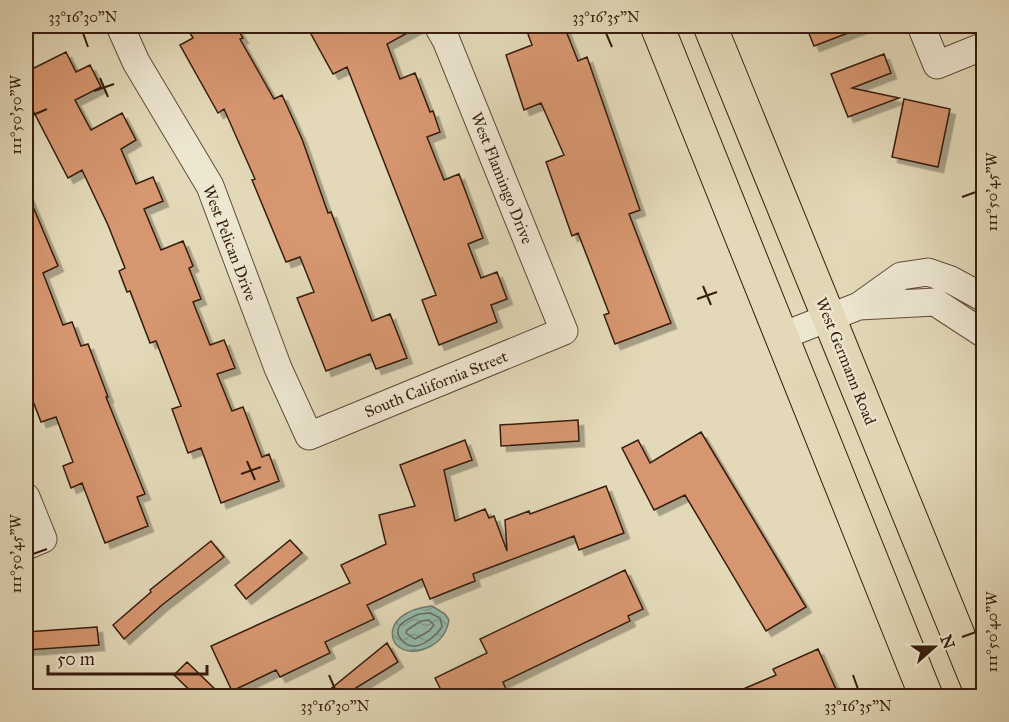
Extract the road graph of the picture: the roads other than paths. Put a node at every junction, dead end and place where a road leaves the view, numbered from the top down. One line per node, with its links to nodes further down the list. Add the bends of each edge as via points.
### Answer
1 (120, 26): 15 (street, West Pelican Drive, via 136,62 210,186 278,368)
2 (438, 26): 12 (street, West Flamingo Drive)
3 (657, 26): 14 (main road)
4 (710, 26): 11 (main road, West Germann Road)
5 (921, 26): 6 (street, via 937,65)
6 (984, 46)
7 (928, 272): 8 (street); 9 (street); 10 (street, via 901,276)
8 (984, 298)
9 (920, 302): 10 (street); 13 (street, via 935,302)
10 (859, 306): 11 (street)
11 (828, 318): 14 (street); 19 (main road, West Germann Road)
12 (564, 331): 15 (street, South California Street)
13 (984, 334)
14 (782, 336): 18 (main road)
15 (309, 436)
16 (26, 497): 17 (street)
17 (34, 543)
18 (926, 696)
19 (984, 696)

